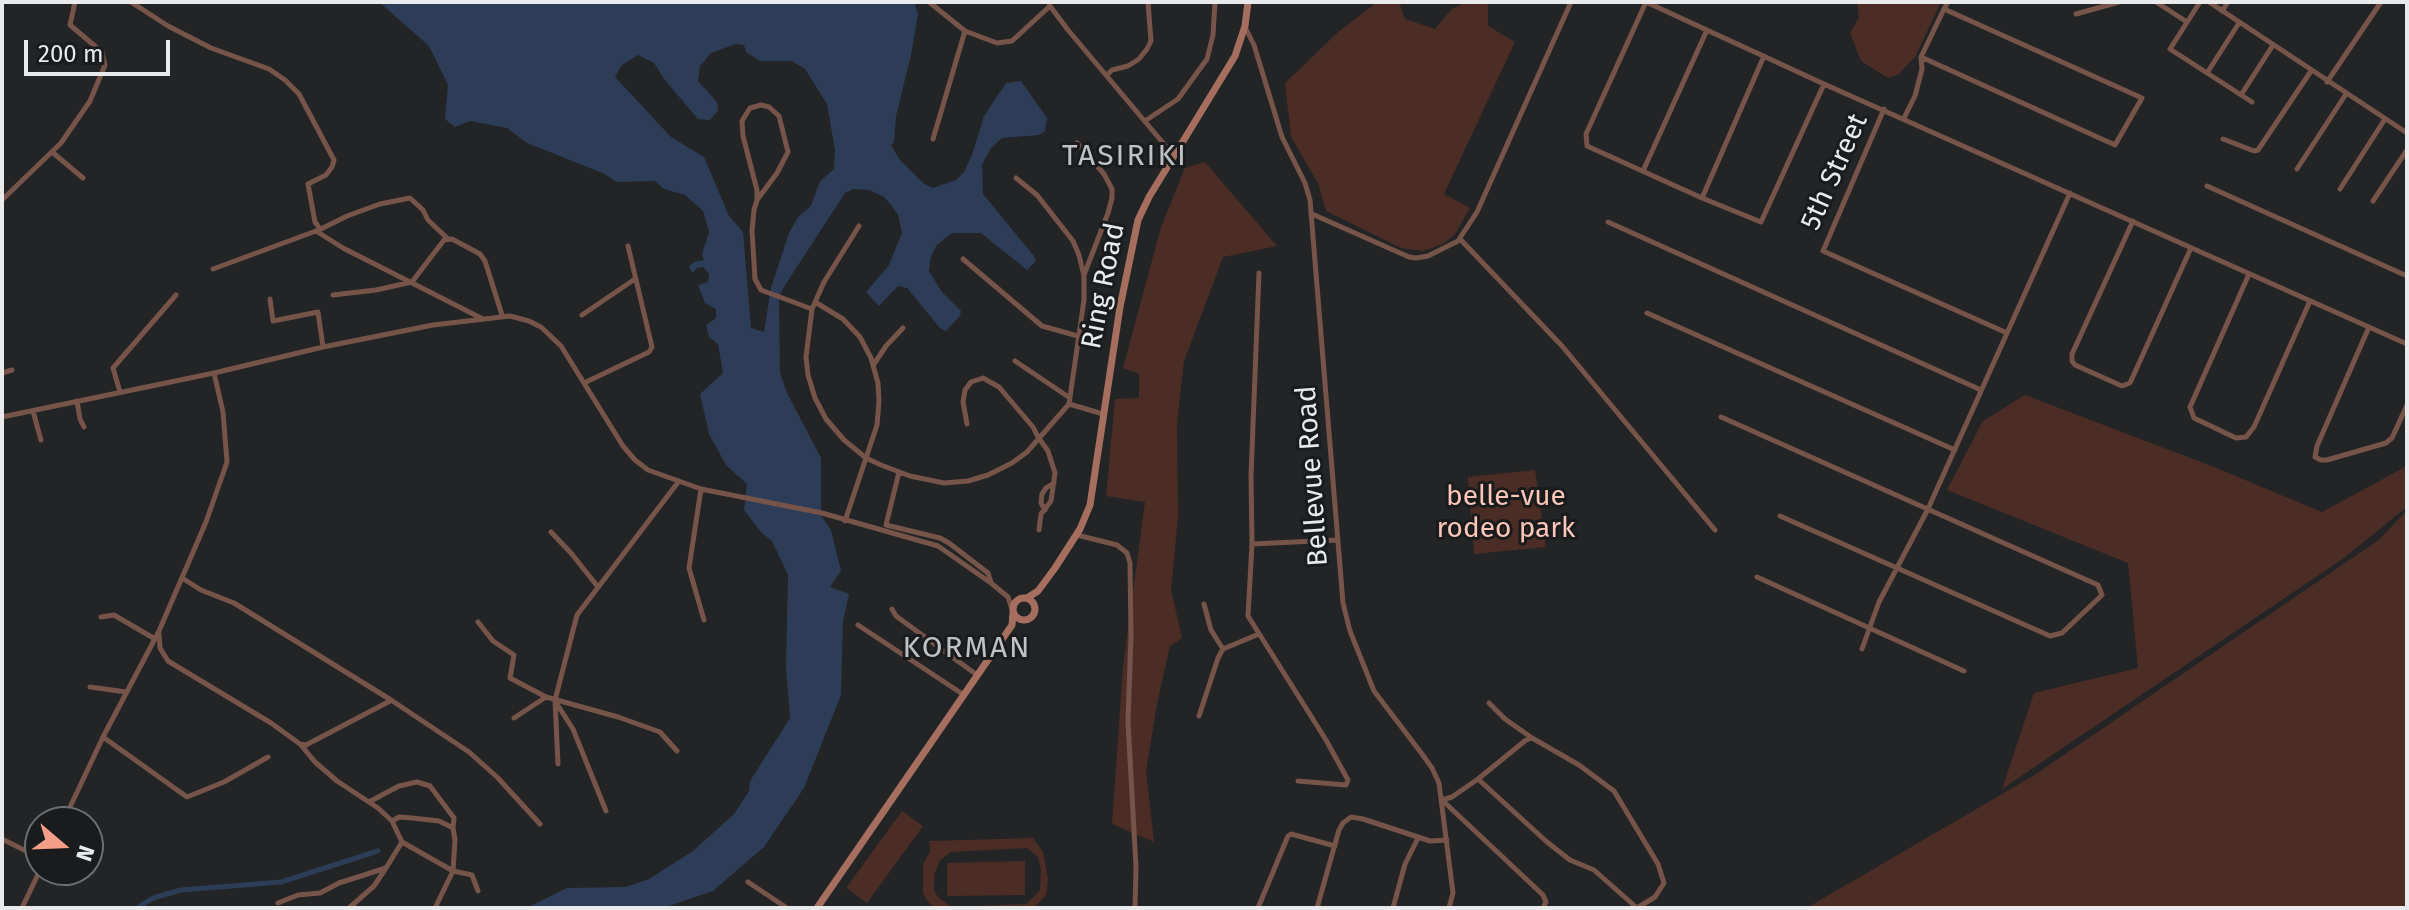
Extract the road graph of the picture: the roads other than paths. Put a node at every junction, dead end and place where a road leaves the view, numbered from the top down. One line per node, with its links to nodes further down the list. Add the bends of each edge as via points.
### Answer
1 (75, 2): 45 (street, via 70,25 102,52 105,65 90,101)
2 (131, 2): 62 (street, via 211,48 269,69 299,94 334,160 326,175 308,184)
3 (929, 2): 24 (street)
4 (1148, 2): 30 (street, via 1147,49 1139,59)
5 (1215, 2): 39 (street, via 1207,59 1178,99)
6 (1248, 2): 22 (main road, Ring Road)
7 (1571, 2): 64 (street)
8 (1646, 2): 23 (street); 48 (street, via 1586,134 1587,146)
9 (1948, 2): 17 (street)
10 (2119, 2): 19 (street)
11 (2156, 2): 20 (street)
12 (2200, 2): 20 (street)
13 (2209, 2): 18 (street)
14 (2228, 2): 18 (street)
15 (2381, 2): 31 (street)
16 (1050, 4): 24 (street, via 1012,41 997,43); 30 (street)
17 (1944, 9): 27 (street); 27 (street, via 2142,98 2115,145)
18 (2222, 11): 21 (street)
19 (2076, 14)
20 (2187, 22): 29 (street, via 2170,49)
21 (2239, 23): 25 (street); 29 (street)
22 (1245, 26): 46 (main road, Ring Road, via 1235,56); 58 (street, Bellevue Road)
23 (1707, 30): 26 (street); 48 (street)
24 (965, 31): 41 (street)
25 (2273, 45): 28 (street); 34 (street)
26 (1764, 56): 32 (street); 54 (street)
27 (1921, 57): 37 (street, via 1915,96)
28 (2311, 71): 31 (street); 42 (street, via 2258,150)
29 (2207, 73): 34 (street)
30 (1107, 75): 39 (street)
31 (2327, 82): 33 (street)
32 (1824, 84): 36 (street); 54 (street, via 1761,222)
33 (2346, 94): 38 (street); 47 (street)
34 (2241, 95): 35 (street)
35 (2252, 102)
36 (1884, 109): 37 (street); 89 (street, 5th Street, via 1823,251)
37 (1904, 118): 53 (street)
38 (2385, 119): 40 (street); 52 (street)
39 (1145, 121): 46 (street)
40 (2407, 133)
41 (933, 139)
42 (2223, 139)
43 (1077, 143): 71 (street, via 1112,189)
44 (2407, 150): 57 (street)
45 (52, 152): 49 (street); 55 (street)
46 (1174, 157): 105 (main road, Ring Road, via 1136,227)
47 (2297, 169)
48 (1643, 171): 54 (street)
49 (83, 178)
50 (1016, 178): 71 (street, via 1037,195 1073,241)
51 (2207, 186): 72 (street)
52 (2340, 189)
53 (2070, 193): 59 (street); 89 (street)
54 (1702, 198)
55 (2, 200)
56 (757, 200): 56 (street, via 742,128 747,111 761,105 779,116 788,152); 81 (street, via 752,220 755,279 761,290)
57 (2373, 201)
58 (1312, 214): 64 (street, via 1416,258); 131 (street, Bellevue Road)
59 (2133, 221): 66 (street); 66 (street, via 2072,354 2075,365 2122,386 2130,383)
60 (1608, 222): 99 (street)
61 (859, 226): 78 (street)
62 (318, 230): 63 (street, via 380,204 410,198); 68 (street); 74 (street)
63 (449, 239): 74 (street); 84 (street, via 469,247 488,267)
64 (1460, 239): 124 (street, via 1562,346)
65 (628, 246): 73 (street)
66 (2191, 247): 70 (street)
67 (963, 259): 90 (street, via 1042,326)
68 (213, 269)
69 (1259, 273): 133 (street)
70 (2249, 274): 79 (street); 79 (street, via 2190,407 2194,418 2236,438 2246,437 2254,427)
71 (1084, 276): 90 (street)
72 (2407, 276)
73 (635, 279): 83 (street); 98 (street, via 651,348)
74 (412, 282): 76 (street); 80 (street)
75 (176, 295): 100 (street, via 113,368)
76 (333, 295)
77 (270, 299): 92 (street, via 273,321 318,312)
78 (815, 301): 81 (street); 94 (street, via 854,330)
79 (2310, 301): 87 (street)
80 (456, 305): 85 (street); 86 (street)
81 (812, 309): 113 (street, via 806,357 810,386 826,419)
82 (1647, 313): 112 (street)
83 (582, 315)
84 (503, 316): 85 (street); 98 (street, via 541,327 561,346)
85 (482, 318): 86 (street)
86 (464, 320): 92 (street)
87 (2369, 327): 91 (street); 103 (street, via 2315,457 2327,460 2386,443)
88 (903, 328): 94 (street)
89 (2007, 333): 99 (street)
90 (1078, 336): 102 (street)
91 (2407, 344)
92 (323, 347): 97 (street)
93 (1015, 361): 102 (street)
94 (873, 366): 113 (street, via 879,410)
95 (12, 370): 96 (street)
96 (2, 373)
97 (214, 373): 100 (street); 138 (street, via 227,462)
98 (584, 383): 115 (street, via 635,460)
99 (1981, 390): 112 (street)
100 (120, 392): 101 (street)
101 (77, 401): 104 (street); 109 (street)
102 (1069, 401): 105 (street); 110 (street)
103 (2407, 407)
104 (33, 411): 106 (street); 111 (street)
105 (1103, 414): 128 (main road, Ring Road, via 1090,505)
106 (2, 417)
107 (1721, 417): 118 (street)
108 (967, 424): 110 (street, via 965,390 983,378 1005,393)
109 (84, 427)
110 (1038, 437): 114 (street, via 1012,463 979,478 944,483); 116 (street, via 1053,463)
111 (41, 440)
112 (1955, 450): 118 (street)
113 (866, 458): 114 (street); 121 (street)
114 (899, 472): 122 (street, via 886,525)
115 (679, 481): 117 (street); 139 (street)
116 (1054, 483): 119 (street); 119 (street, via 1042,494)
117 (701, 489): 121 (street); 148 (street, via 689,568)
118 (1928, 509): 136 (street); 136 (street, via 2098,585 2102,595 2062,633 2050,636)
119 (1045, 510): 123 (street)
120 (1780, 516): 136 (street)
121 (845, 521): 122 (street)
122 (890, 530): 125 (street); 130 (street)
123 (1039, 530)
124 (1715, 530)
125 (910, 531): 127 (street); 130 (street)
126 (551, 532): 139 (street)
127 (925, 534): 129 (street); 132 (street)
128 (1076, 534): 140 (main road, Ring Road); 202 (street, via 1121,547 1130,563 1128,722)
129 (940, 538): 134 (street); 135 (street)
130 (911, 539): 132 (street)
131 (1337, 540): 133 (street); 178 (street, Bellevue Road, via 1343,603 1359,655 1374,691 1432,768)
132 (923, 542): 134 (street)
133 (1252, 544): 155 (street, via 1248,616)
134 (936, 546): 135 (street)
135 (955, 552): 141 (street)
136 (1897, 567): 153 (street)
137 (1757, 577): 153 (street)
138 (182, 578): 154 (street); 165 (street, via 234,603)
139 (598, 587): 166 (street, via 577,615)
140 (1038, 591): 142 (main road, Ring Road); 144 (main road, Ring Road)
141 (1008, 597): 142 (street); 146 (street)
142 (1023, 598): 144 (main road); 146 (main road)
143 (1204, 604): 157 (street)
144 (1035, 605): 149 (main road, via 1033,616)
145 (892, 609): 160 (street)
146 (1013, 611): 149 (main road); 152 (main road)
147 (101, 617): 156 (street, via 114,615)
148 (704, 620)
149 (1023, 621): 152 (main road)
150 (478, 622): 164 (street, via 514,655 510,678)
151 (858, 625): 163 (street)
152 (1012, 625): 160 (main road)
153 (1870, 626): 158 (street); 159 (street)
154 (159, 631): 156 (street); 172 (street, via 168,661)
155 (1259, 634): 157 (street); 177 (street, via 1348,780 1346,785)
156 (155, 639): 162 (street)
157 (1223, 649): 168 (street)
158 (1862, 649)
159 (1964, 671)
160 (978, 675): 163 (main road)
161 (90, 687): 162 (street)
162 (126, 692): 170 (street)
163 (964, 695): 201 (main road)
164 (546, 697): 166 (street); 169 (street)
165 (391, 700): 172 (street); 183 (street, via 469,752)
166 (555, 700): 173 (street, via 660,732); 175 (street); 181 (street, via 573,729)
167 (1489, 703): 171 (street)
168 (1199, 716)
169 (514, 718)
170 (103, 737): 174 (street, via 187,797); 180 (street)
171 (1532, 738): 176 (street); 176 (street, via 1618,796 1663,877 1655,897 1637,908 1594,870 1547,842)
172 (300, 744): 179 (street, via 337,781)
173 (677, 751)
174 (268, 757)
175 (558, 764)
176 (1478, 779): 178 (street)
177 (1298, 781)
178 (1442, 800): 187 (street, Bellevue Road); 207 (street, via 1543,895)
179 (369, 802): 182 (street); 184 (street, via 399,786 430,786 454,818)
180 (71, 806)
181 (606, 811)
182 (392, 821): 184 (street, via 439,821); 188 (street)
183 (540, 824)
184 (453, 828): 192 (street)
185 (1418, 837): 187 (street); 189 (street, via 1351,817 1343,823); 205 (street)
186 (2, 839): 190 (street)
187 (1447, 840): 206 (street, Bellevue Road, via 1453,893)
188 (402, 842): 191 (street); 192 (street)
189 (1335, 846): 203 (street, via 1288,836); 204 (street)
190 (24, 850)
191 (386, 868): 196 (street); 198 (street)
192 (453, 871): 195 (street, via 472,875); 199 (street)
193 (748, 882): 200 (street)
194 (32, 886): 197 (street)
195 (478, 891)
196 (278, 903)
197 (22, 908)
198 (349, 908)
199 (435, 908)
200 (787, 908)
201 (817, 908)
202 (1135, 908)
203 (1258, 908)
204 (1317, 908)
205 (1393, 908)
206 (1449, 908)
207 (1543, 908)

